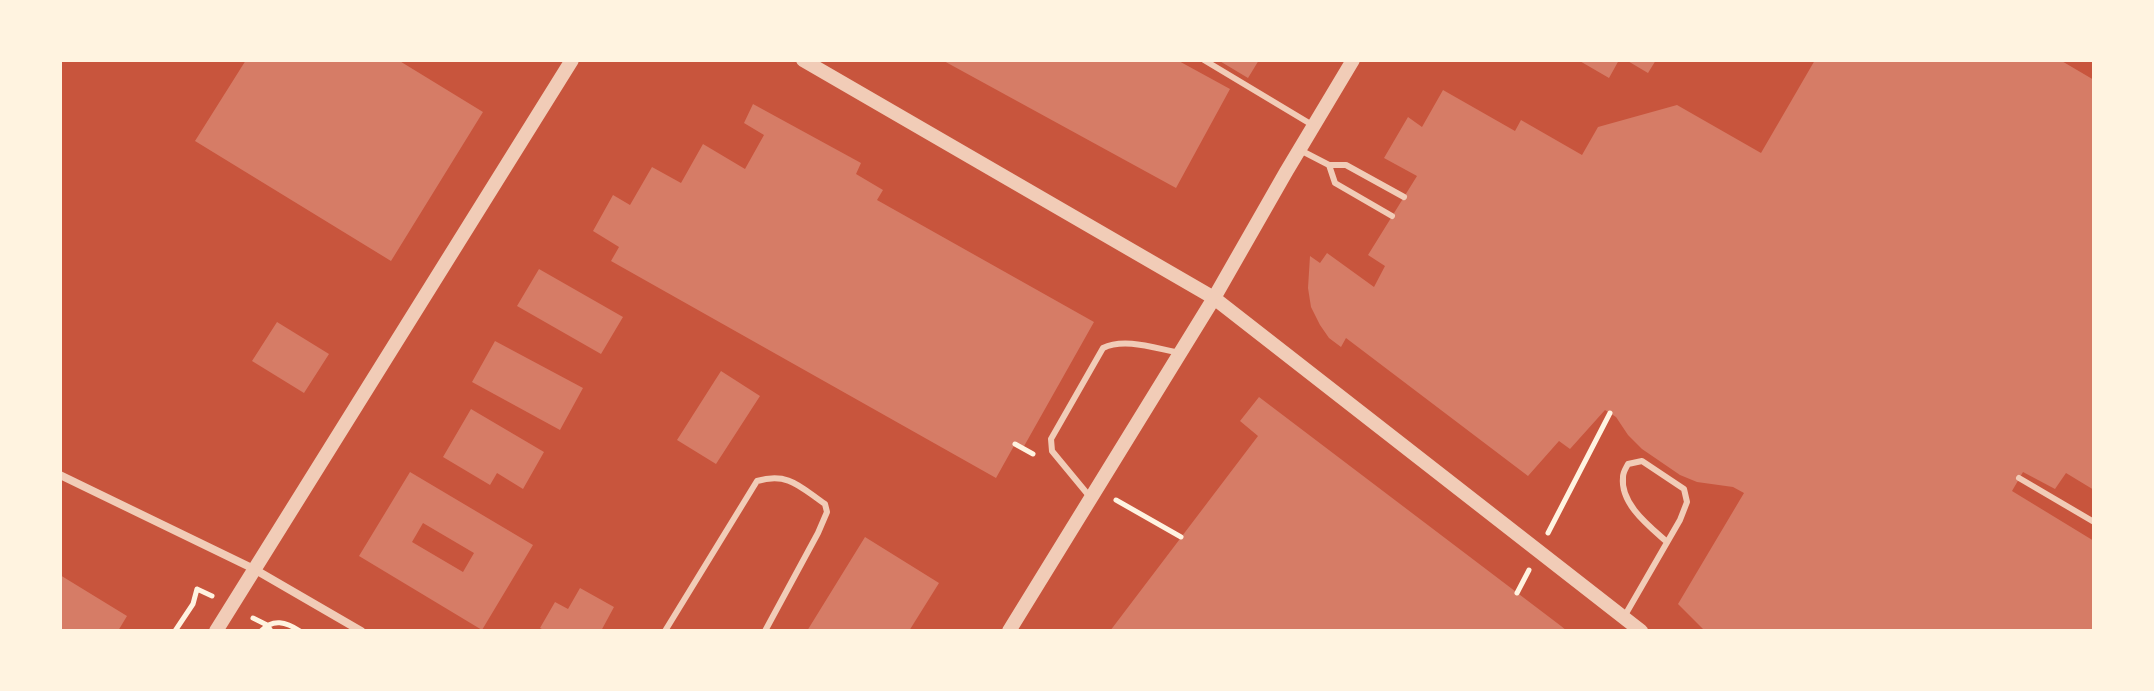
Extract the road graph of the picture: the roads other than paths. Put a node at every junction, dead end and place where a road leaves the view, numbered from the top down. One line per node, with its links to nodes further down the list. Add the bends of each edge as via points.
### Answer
1 (572, 60): 17 (street)
2 (803, 60): 10 (street)
3 (1204, 60): 5 (lane)
4 (1353, 60): 5 (street)
5 (1314, 126): 6 (street)
6 (1299, 149): 7 (lane); 10 (street)
7 (1329, 165): 8 (lane, via 1346,165); 9 (lane, via 1335,183)
8 (1404, 197)
9 (1392, 216)
10 (1214, 298): 11 (street); 18 (street)
11 (1181, 353): 14 (street); 14 (lane, via 1113,343 1103,348 1051,439 1052,451)
12 (60, 475): 17 (street)
13 (2019, 478): 15 (lane)
14 (1091, 498): 23 (street)
15 (2094, 522)
16 (1667, 542): 16 (lane, via 1687,502 1684,489 1642,461 1628,464 1623,477 1626,497); 18 (lane)
17 (254, 569): 19 (street); 20 (street)
18 (1624, 617): 24 (street)
19 (216, 631)
20 (361, 631)
21 (665, 631): 22 (lane, via 746,496 757,481 773,476 787,478 825,504 827,512)
22 (765, 631)
23 (1009, 631)
24 (1641, 631)

